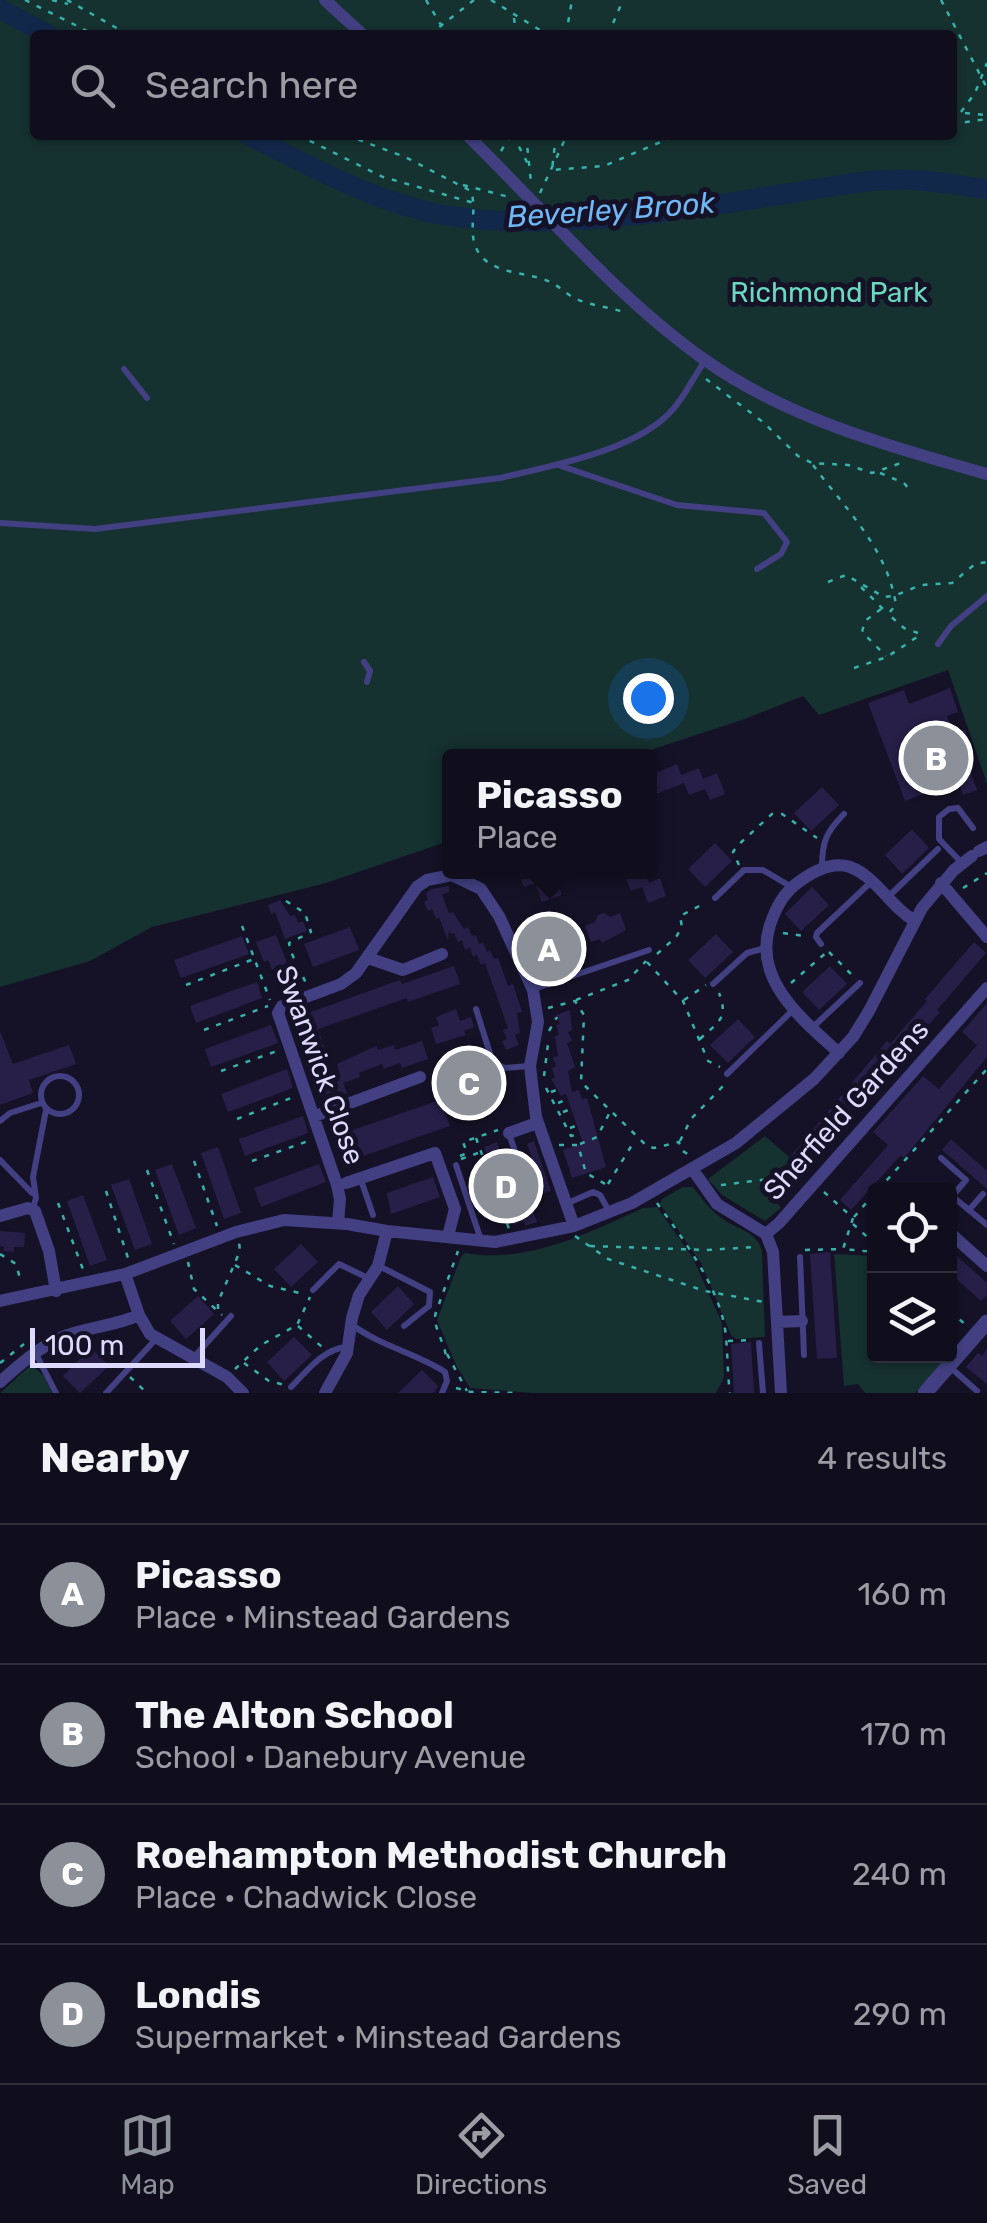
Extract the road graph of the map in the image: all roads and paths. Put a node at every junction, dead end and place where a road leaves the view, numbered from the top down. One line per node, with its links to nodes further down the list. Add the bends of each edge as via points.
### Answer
1 (25, 0): 13 (path)
2 (52, 0): 10 (path)
3 (324, 0): 15 (street)
4 (426, 0): 12 (path)
5 (474, 0): 12 (path)
6 (491, 0): 11 (path)
7 (572, 0): 20 (path)
8 (622, 0): 21 (path)
9 (941, 0): 22 (path)
10 (68, 2): 14 (path)
11 (514, 16): 18 (path); 19 (path)
12 (440, 24): 16 (path); 17 (path)
13 (85, 30)
14 (120, 30)
15 (357, 30)
16 (434, 30)
17 (444, 30)
18 (515, 30)
19 (539, 30)
20 (567, 30)
21 (610, 30)
22 (956, 30)
23 (957, 31): 25 (path)
24 (987, 63): 25 (path)
25 (981, 78): 26 (path); 28 (path)
26 (987, 88)
27 (957, 112): 28 (path)
28 (961, 112): 29 (path)
29 (987, 117): 30 (path)
30 (957, 123)
31 (308, 140): 44 (path, via 383,177)
32 (359, 140): 43 (path)
33 (472, 140): 40 (street)
34 (509, 140): 40 (path)
35 (515, 140): 41 (path)
36 (527, 140): 41 (path)
37 (555, 140): 42 (path)
38 (564, 140): 42 (path)
39 (665, 140): 42 (path, via 604,166)
40 (494, 161): 45 (street)
41 (530, 168): 45 (path)
42 (552, 170): 45 (path)
43 (461, 184): 44 (path); 45 (path)
44 (475, 203): 46 (path)
45 (534, 204): 47 (street)
46 (474, 228)
47 (705, 360): 51 (lane, via 674,409 654,425); 53 (street, via 810,417)
48 (124, 369): 49 (lane)
49 (147, 398)
50 (812, 463): 60 (path, via 880,553)
51 (556, 465): 55 (lane, via 156,524 58,530); 57 (lane, via 677,505 764,512 786,542 782,554)
52 (878, 472): 54 (path)
53 (987, 474)
54 (912, 493)
55 (0, 523)
56 (987, 562): 60 (path, via 952,584 921,585)
57 (757, 569)
58 (828, 582): 59 (path, via 846,576)
59 (861, 586): 60 (path); 62 (path)
60 (894, 596): 63 (path)
61 (987, 596): 64 (lane)
62 (880, 609): 63 (path); 65 (path, via 862,632)
63 (888, 614): 65 (path, via 919,634)
64 (938, 644)
65 (887, 657): 67 (path)
66 (364, 662): 68 (lane, via 370,668)
67 (854, 668)
68 (367, 682)
69 (844, 814): 71 (lane)
70 (973, 828): 73 (lane, via 958,808 940,817 940,839)
71 (824, 840): 74 (lane); 75 (path, via 772,814 734,852)
72 (938, 849): 84 (lane)
73 (975, 854): 80 (street)
74 (822, 867): 79 (street, via 845,865); 81 (street)
75 (744, 870): 81 (lane, via 764,870); 83 (lane)
76 (987, 873): 82 (path)
77 (442, 876): 95 (street, via 417,887)
78 (458, 879): 102 (street, via 480,890 499,916)
79 (872, 881): 84 (street); 90 (lane)
80 (942, 883): 82 (street); 86 (street)
81 (791, 887): 88 (street)
82 (952, 896): 89 (street)
83 (715, 898)
84 (887, 898): 86 (street)
85 (286, 900): 104 (path, via 306,912 311,932 289,943)
86 (915, 921): 121 (street)
87 (242, 926): 96 (path, Swanwick Close)
88 (768, 931): 90 (path); 91 (street)
89 (987, 936)
90 (818, 940): 93 (path)
91 (766, 948): 100 (lane, via 747,953); 103 (street)
92 (649, 950): 102 (lane)
93 (828, 952): 98 (path); 103 (path)
94 (442, 954): 95 (street, via 402,970)
95 (368, 958): 104 (street, via 341,984)
96 (254, 959): 99 (path); 107 (path, Swanwick Close)
97 (646, 961): 105 (path)
98 (860, 983): 112 (lane)
99 (186, 984)
100 (713, 984): 105 (path); 116 (path, via 725,1008)
101 (987, 988): 170 (street, Sherfield Gardens)
102 (532, 990): 106 (street)
103 (781, 993): 109 (street)
104 (310, 995): 107 (street)
105 (683, 1001): 116 (path)
106 (536, 1008): 124 (street); 142 (path, via 574,1001 580,1006 581,1082)
107 (274, 1009): 113 (path); 118 (street, Swanwick Close)
108 (476, 1009): 125 (lane)
109 (793, 1010): 112 (street); 130 (lane)
110 (557, 1016): 114 (path)
111 (557, 1027): 114 (path)
112 (812, 1028): 121 (street)
113 (204, 1030)
114 (549, 1032): 117 (path)
115 (556, 1038): 117 (path)
116 (699, 1039): 130 (path, via 708,1060)
117 (548, 1041): 120 (path)
118 (288, 1047): 127 (path); 136 (street, Swanwick Close)
119 (555, 1049): 120 (path)
120 (546, 1052): 123 (path)
121 (839, 1054): 167 (street, via 765,1121)
122 (554, 1060): 123 (path)
123 (546, 1062): 129 (path)
124 (530, 1066): 125 (lane); 149 (street)
125 (499, 1067): 135 (lane)
126 (987, 1069): 171 (path)
127 (221, 1070)
128 (553, 1070): 129 (path)
129 (544, 1074): 133 (path)
130 (727, 1074): 158 (path)
131 (420, 1077): 144 (street)
132 (552, 1081): 133 (path)
133 (544, 1083): 137 (path)
134 (559, 1090): 137 (path)
135 (502, 1091)
136 (305, 1092): 144 (street, Swanwick Close); 146 (path)
137 (549, 1093): 139 (path)
138 (568, 1100): 139 (path)
139 (556, 1104): 143 (path)
140 (43, 1106): 140 (lane, via 40,1093 58,1076 78,1083 75,1106 59,1113); 147 (lane); 175 (lane)
141 (574, 1108): 143 (path)
142 (610, 1112): 157 (path); 159 (path, via 597,1137)
143 (562, 1113): 148 (path)
144 (314, 1116): 154 (street, Swanwick Close)
145 (574, 1118): 148 (path)
146 (236, 1120)
147 (0, 1121)
148 (565, 1121): 151 (path)
149 (537, 1123): 152 (street); 160 (street)
150 (581, 1124): 151 (path)
151 (568, 1128): 155 (path)
152 (510, 1130): 156 (path); 179 (lane)
153 (580, 1134): 155 (path)
154 (322, 1136): 164 (path); 191 (street, Swanwick Close, via 340,1199)
155 (572, 1136): 159 (path)
156 (476, 1138): 165 (path, via 463,1142 468,1153); 201 (path)
157 (636, 1138): 158 (path, via 654,1148); 172 (path)
158 (679, 1142): 167 (path)
159 (576, 1144): 160 (path); 172 (path, via 586,1172)
160 (546, 1150): 184 (street)
161 (941, 1158): 174 (lane, via 966,1180)
162 (0, 1160): 175 (lane)
163 (194, 1161): 195 (path)
164 (252, 1161)
165 (440, 1163): 169 (street, via 436,1153); 199 (street, via 456,1209)
166 (456, 1165): 200 (lane)
167 (693, 1165): 173 (street, Sherfield Gardens); 187 (street)
168 (146, 1170): 206 (path)
169 (353, 1181): 188 (lane)
170 (814, 1183): 173 (path, via 805,1175); 190 (path); 197 (street, Sherfield Gardens)
171 (884, 1183)
172 (607, 1185): 178 (path)
173 (706, 1190): 197 (street, Sherfield Gardens)
174 (957, 1191)
175 (33, 1192): 185 (lane)
176 (106, 1192): 212 (path)
177 (983, 1194): 186 (lane)
178 (600, 1195): 184 (lane, via 584,1194); 187 (lane)
179 (531, 1197)
180 (656, 1200): 204 (path)
181 (957, 1202): 186 (lane)
182 (867, 1203): 190 (path)
183 (58, 1204): 214 (path)
184 (567, 1204): 193 (street)
185 (33, 1210): 189 (street); 215 (street)
186 (969, 1210): 192 (lane)
187 (610, 1213): 193 (street)
188 (373, 1215)
189 (0, 1216)
190 (853, 1220): 196 (path); 203 (path)
191 (338, 1223): 194 (street); 195 (street, via 284,1220)
192 (987, 1225)
193 (574, 1231): 201 (street); 202 (path)
194 (387, 1232): 199 (street); 210 (street)
195 (228, 1235): 206 (street); 209 (path, via 240,1251)
196 (867, 1235)
197 (769, 1239): 204 (path, via 736,1249); 220 (street)
198 (957, 1239): 211 (street)
199 (454, 1240): 200 (street); 236 (path, via 456,1264 434,1318)
200 (481, 1240): 201 (street)
201 (511, 1240)
202 (588, 1246): 204 (path); 216 (path, via 608,1259)
203 (843, 1249): 205 (path); 208 (path)
204 (690, 1250): 216 (path)
205 (867, 1251)
206 (182, 1252): 212 (street); 221 (path, via 194,1289)
207 (0, 1254): 218 (path, via 20,1270)
208 (802, 1254): 225 (lane)
209 (234, 1265): 217 (path, via 270,1286); 221 (path)
210 (378, 1266): 213 (street); 229 (lane, via 430,1292 429,1306)
211 (987, 1266)
212 (129, 1273): 214 (street); 223 (street)
213 (370, 1280): 217 (lane, via 339,1264); 227 (street)
214 (89, 1284): 215 (street)
215 (56, 1292): 218 (street)
216 (712, 1292): 220 (path); 232 (path)
217 (312, 1293): 228 (path)
218 (19, 1296): 219 (street)
219 (0, 1301)
220 (776, 1304): 226 (street)
221 (218, 1310): 224 (path)
222 (957, 1314): 230 (path)
223 (139, 1316): 231 (street); 237 (street, via 60,1338)
224 (229, 1318): 239 (lane)
225 (802, 1321): 226 (street); 238 (lane)
226 (778, 1322): 259 (street)
227 (350, 1324): 234 (street); 243 (lane)
228 (297, 1325): 235 (path); 240 (path)
229 (404, 1326)
230 (981, 1328): 241 (street)
231 (156, 1339): 239 (street); 242 (lane)
232 (726, 1341): 233 (path); 257 (path)
233 (760, 1344): 258 (lane)
234 (348, 1346): 235 (lane); 254 (street)
235 (328, 1352): 246 (lane)
236 (446, 1353): 243 (path); 249 (path)
237 (36, 1354): 245 (street); 251 (lane)
238 (804, 1355)
239 (194, 1357): 244 (street)
240 (242, 1361): 244 (path); 246 (path, via 269,1381)
241 (949, 1366): 250 (lane); 260 (street)
242 (126, 1372): 252 (lane); 253 (path)
243 (446, 1376): 249 (path); 255 (lane)
244 (227, 1377): 248 (street)
245 (0, 1382)
246 (291, 1387)
247 (987, 1390): 250 (lane)
248 (238, 1391)
249 (468, 1392): 256 (path)
250 (977, 1392)
251 (56, 1393)
252 (106, 1393)
253 (146, 1393)
254 (324, 1393)
255 (442, 1393)
256 (520, 1393)
257 (730, 1393)
258 (763, 1393)
259 (781, 1393)
260 (925, 1393)

